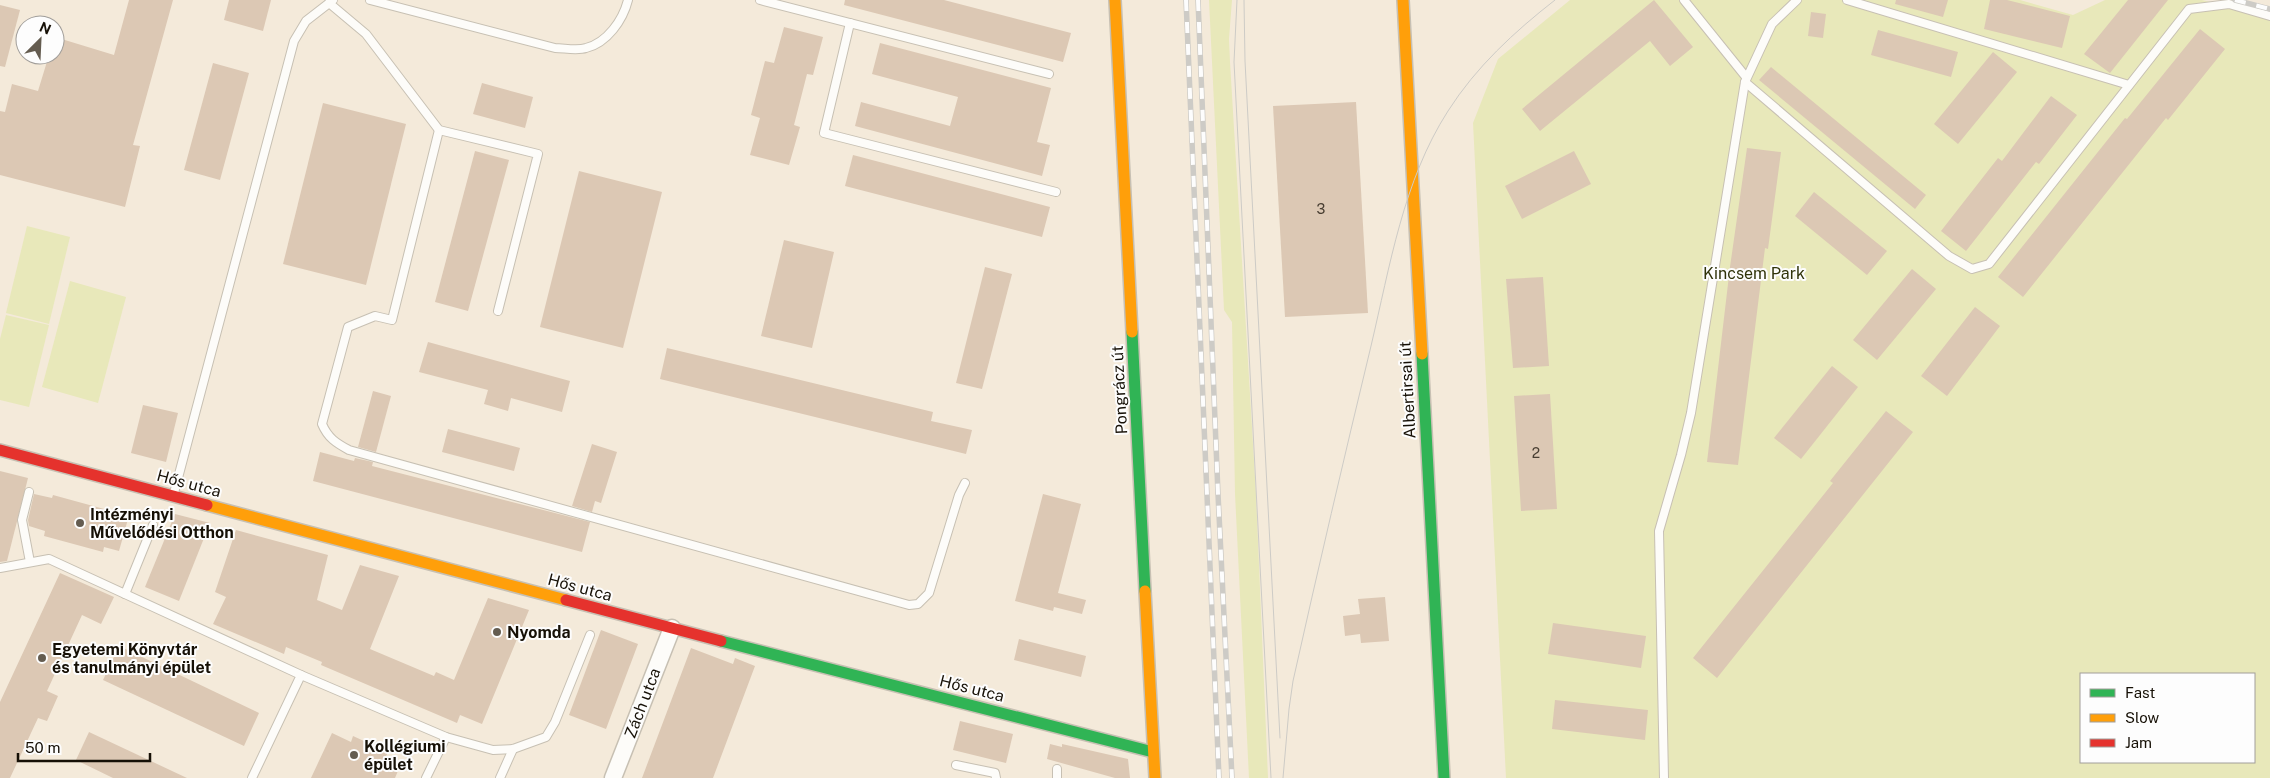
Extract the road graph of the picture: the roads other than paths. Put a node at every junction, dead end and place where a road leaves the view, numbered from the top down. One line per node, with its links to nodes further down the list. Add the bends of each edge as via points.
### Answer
1 (370, 0): 2 (lane, via 555,48 585,49 602,41 617,24)
2 (628, 0)
3 (760, 0): 11 (lane)
4 (796, 0): 11 (lane)
5 (1115, 0): 33 (street, Pongrácz út)
6 (1403, 0): 43 (street, Albertirsai út)
7 (1684, 0): 15 (lane)
8 (1797, 0): 15 (lane, via 1772,24)
9 (1847, 0): 16 (lane)
10 (331, 2): 17 (lane, via 366,34); 23 (lane, via 306,21 294,40)
11 (794, 8): 13 (lane)
12 (2270, 16): 16 (lane, via 2229,4 2189,9)
13 (850, 23): 14 (lane); 18 (lane, via 824,133)
14 (1049, 74)
15 (1746, 80): 16 (lane, via 1949,256 1972,269 1989,264); 44 (lane, via 1682,455 1659,531)
16 (2128, 85)
17 (439, 130): 19 (lane, via 538,154); 21 (lane, via 392,320 376,316 348,327 322,424 335,443 349,450 909,605 918,604 929,592)
18 (1056, 192)
19 (498, 310)
20 (0, 450): 23 (street, Hős utca)
21 (965, 483)
22 (29, 492): 25 (lane, via 22,520)
23 (173, 496): 28 (street, Hős utca)
24 (153, 525): 27 (lane)
25 (30, 562): 26 (lane); 27 (lane, via 49,559)
26 (0, 568)
27 (125, 594): 30 (lane)
28 (672, 628): 33 (street, Hős utca); 39 (street, Zách utca)
29 (590, 635): 32 (lane, via 546,737)
30 (301, 675): 31 (lane); 36 (lane)
31 (446, 737): 32 (lane, via 493,750); 37 (lane)
32 (513, 750): 38 (lane)
33 (1153, 752): 42 (street, Pongrácz út)
34 (956, 766): 40 (lane, via 995,773)
35 (1057, 769): 41 (lane)
36 (252, 778)
37 (426, 778)
38 (500, 778)
39 (613, 778)
40 (996, 778)
41 (1057, 778)
42 (1155, 778)
43 (1444, 778)
44 (1664, 778)

